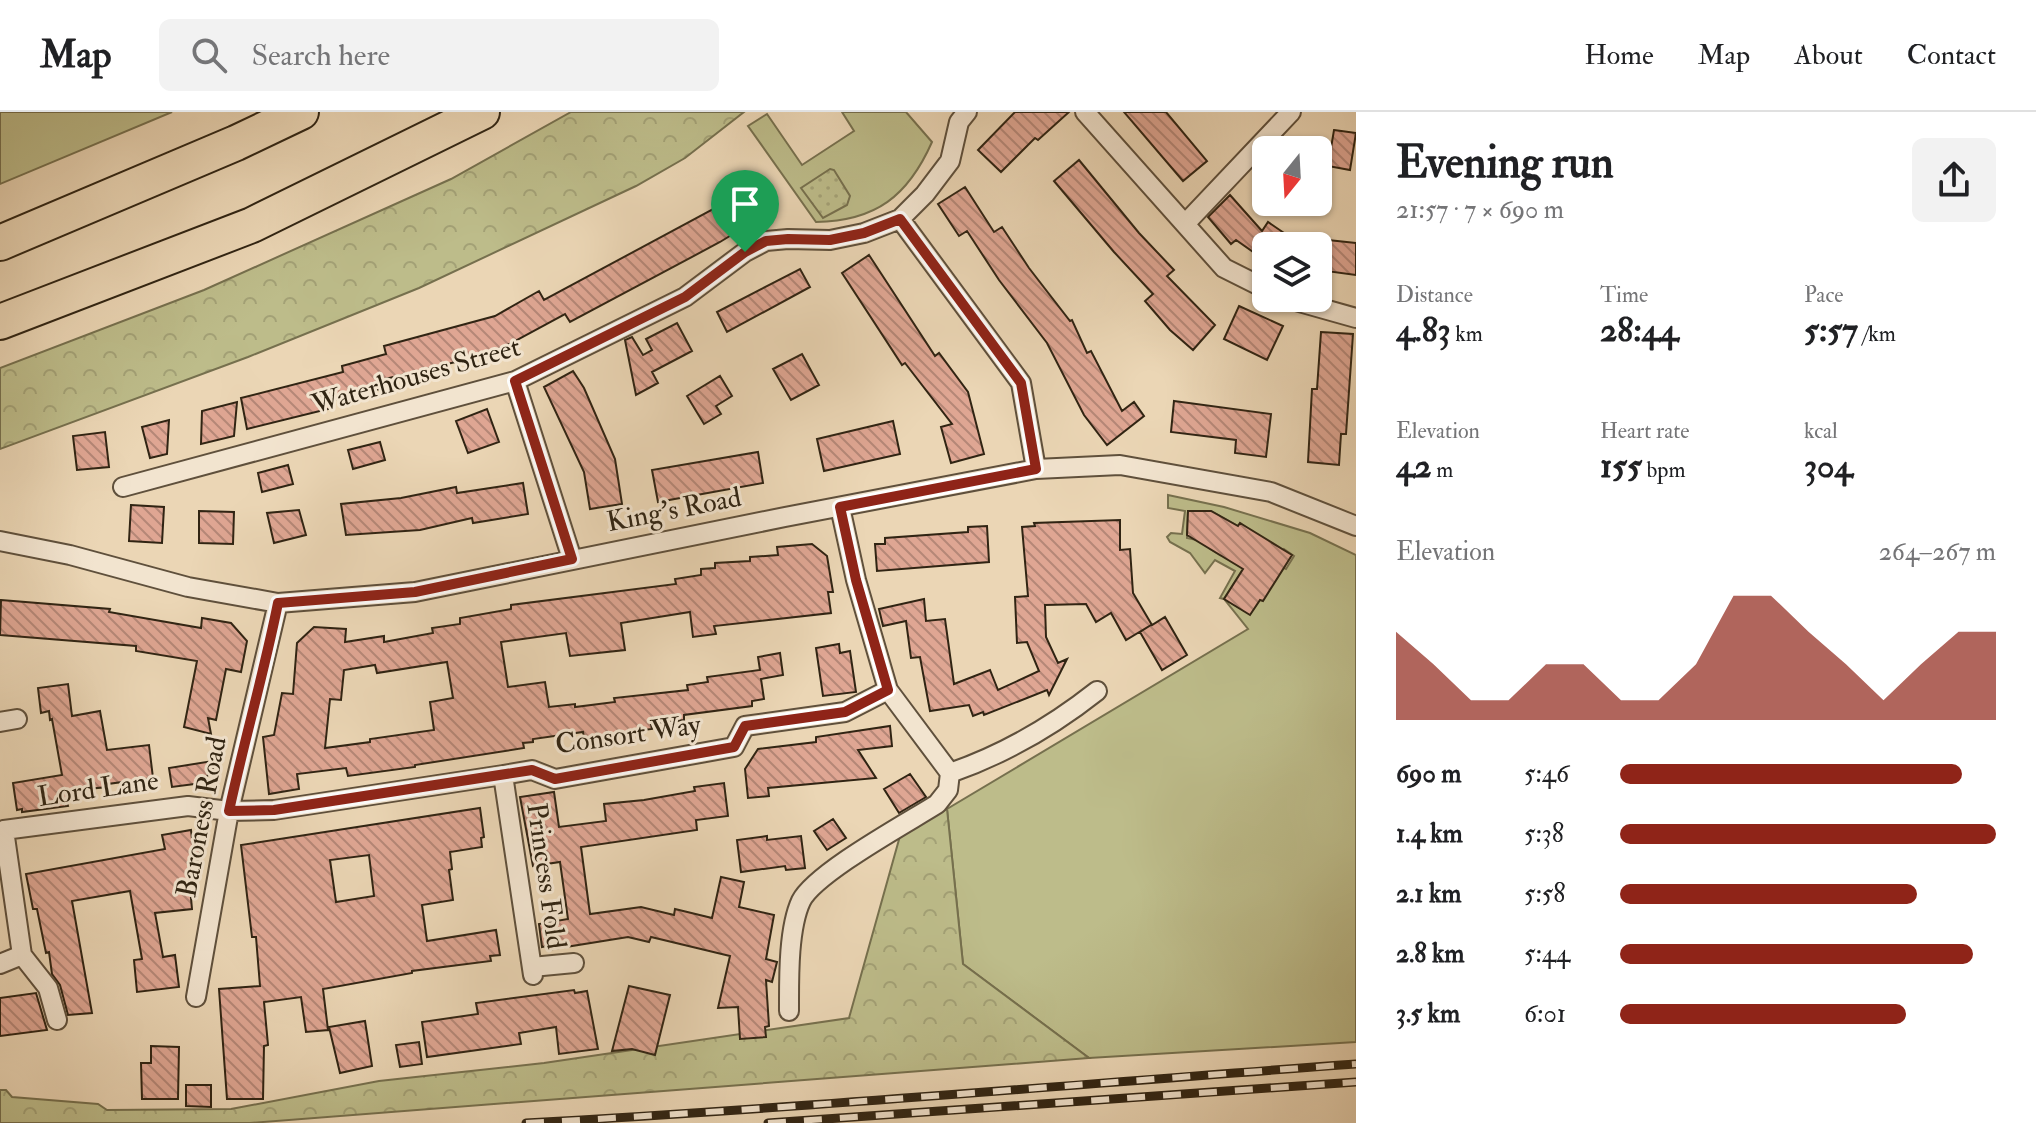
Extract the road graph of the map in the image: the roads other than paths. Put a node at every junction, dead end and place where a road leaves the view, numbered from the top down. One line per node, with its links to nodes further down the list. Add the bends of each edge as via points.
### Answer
1 (301, 112): 8 (highway)
2 (482, 112): 12 (highway, via 252,225)
3 (967, 112): 6 (street, Waterhouses Street, via 959,122 950,161)
4 (1085, 112): 7 (street)
5 (1291, 112): 7 (street)
6 (900, 219): 13 (street, Waterhouses Street, via 830,240 766,241 685,297); 14 (street, via 1021,383)
7 (1185, 224): 9 (street, via 1224,268)
8 (0, 243)
9 (1252, 282)
10 (1332, 311): 11 (street)
11 (1356, 318)
12 (0, 322)
13 (515, 381): 15 (street, Waterhouses Street); 19 (street)
14 (1036, 469): 16 (street, King's Road); 17 (street, King's Road, via 1120,465 1271,492)
15 (123, 487)
16 (840, 507): 19 (street, King's Road); 21 (street)
17 (1356, 526)
18 (0, 541): 20 (street, King's Road)
19 (572, 559): 20 (street, King's Road, via 415,592)
20 (278, 603): 25 (street, Baroness Road)
21 (888, 690): 23 (street); 24 (street, Consort Way, via 845,712 745,726 734,747 555,779 532,770)
22 (1097, 691): 23 (street, via 982,763)
23 (950, 773): 31 (street, via 948,790 937,804 828,872 802,899 790,951)
24 (503, 775): 25 (street, Princess Fold, via 274,810); 28 (street, Princess Fold, via 532,971)
25 (229, 811): 26 (street, Lord Lane, via 188,806); 30 (street, Baroness Road)
26 (2, 821): 27 (street, Lord Lane)
27 (22, 955): 29 (street); 32 (street, via 48,988)
28 (574, 963)
29 (0, 964)
30 (196, 997)
31 (789, 1011)
32 (57, 1020)

